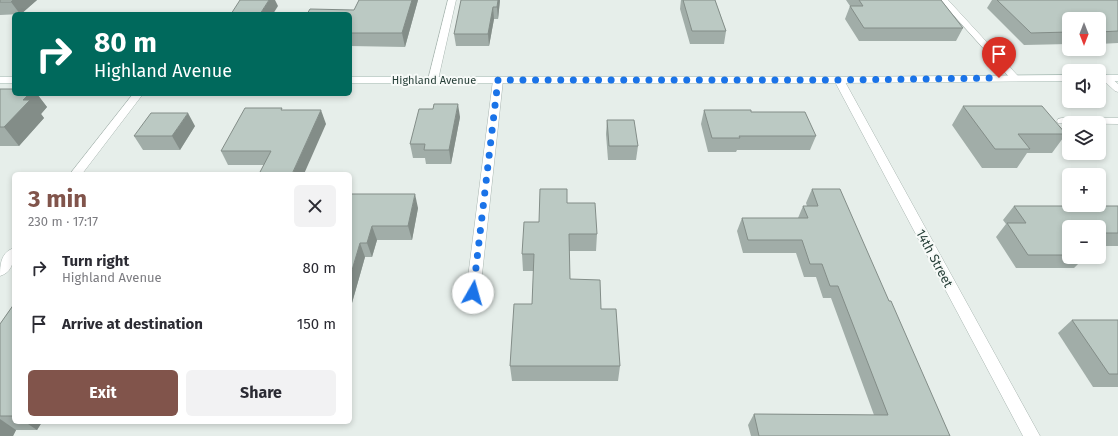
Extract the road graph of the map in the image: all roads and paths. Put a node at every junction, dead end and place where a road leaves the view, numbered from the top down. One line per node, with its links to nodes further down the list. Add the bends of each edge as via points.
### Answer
1 (452, 0): 10 (street)
2 (944, 0): 3 (street)
3 (1015, 78): 4 (street, Highland Avenue); 12 (street, Highland Avenue)
4 (1062, 78)
5 (1106, 78): 6 (street)
6 (1118, 78)
7 (0, 80): 8 (street)
8 (12, 80)
9 (352, 80): 10 (street, Highland Avenue)
10 (433, 80): 11 (street, Highland Avenue)
11 (498, 80): 12 (street, Highland Avenue); 21 (street)
12 (839, 80): 22 (street, 14th Street)
13 (1106, 81): 14 (street)
14 (1118, 89)
15 (136, 96): 18 (street)
16 (1106, 121): 17 (street)
17 (1118, 121)
18 (78, 172)
19 (12, 256): 20 (street)
20 (0, 271)
21 (473, 293)
22 (1032, 436)

